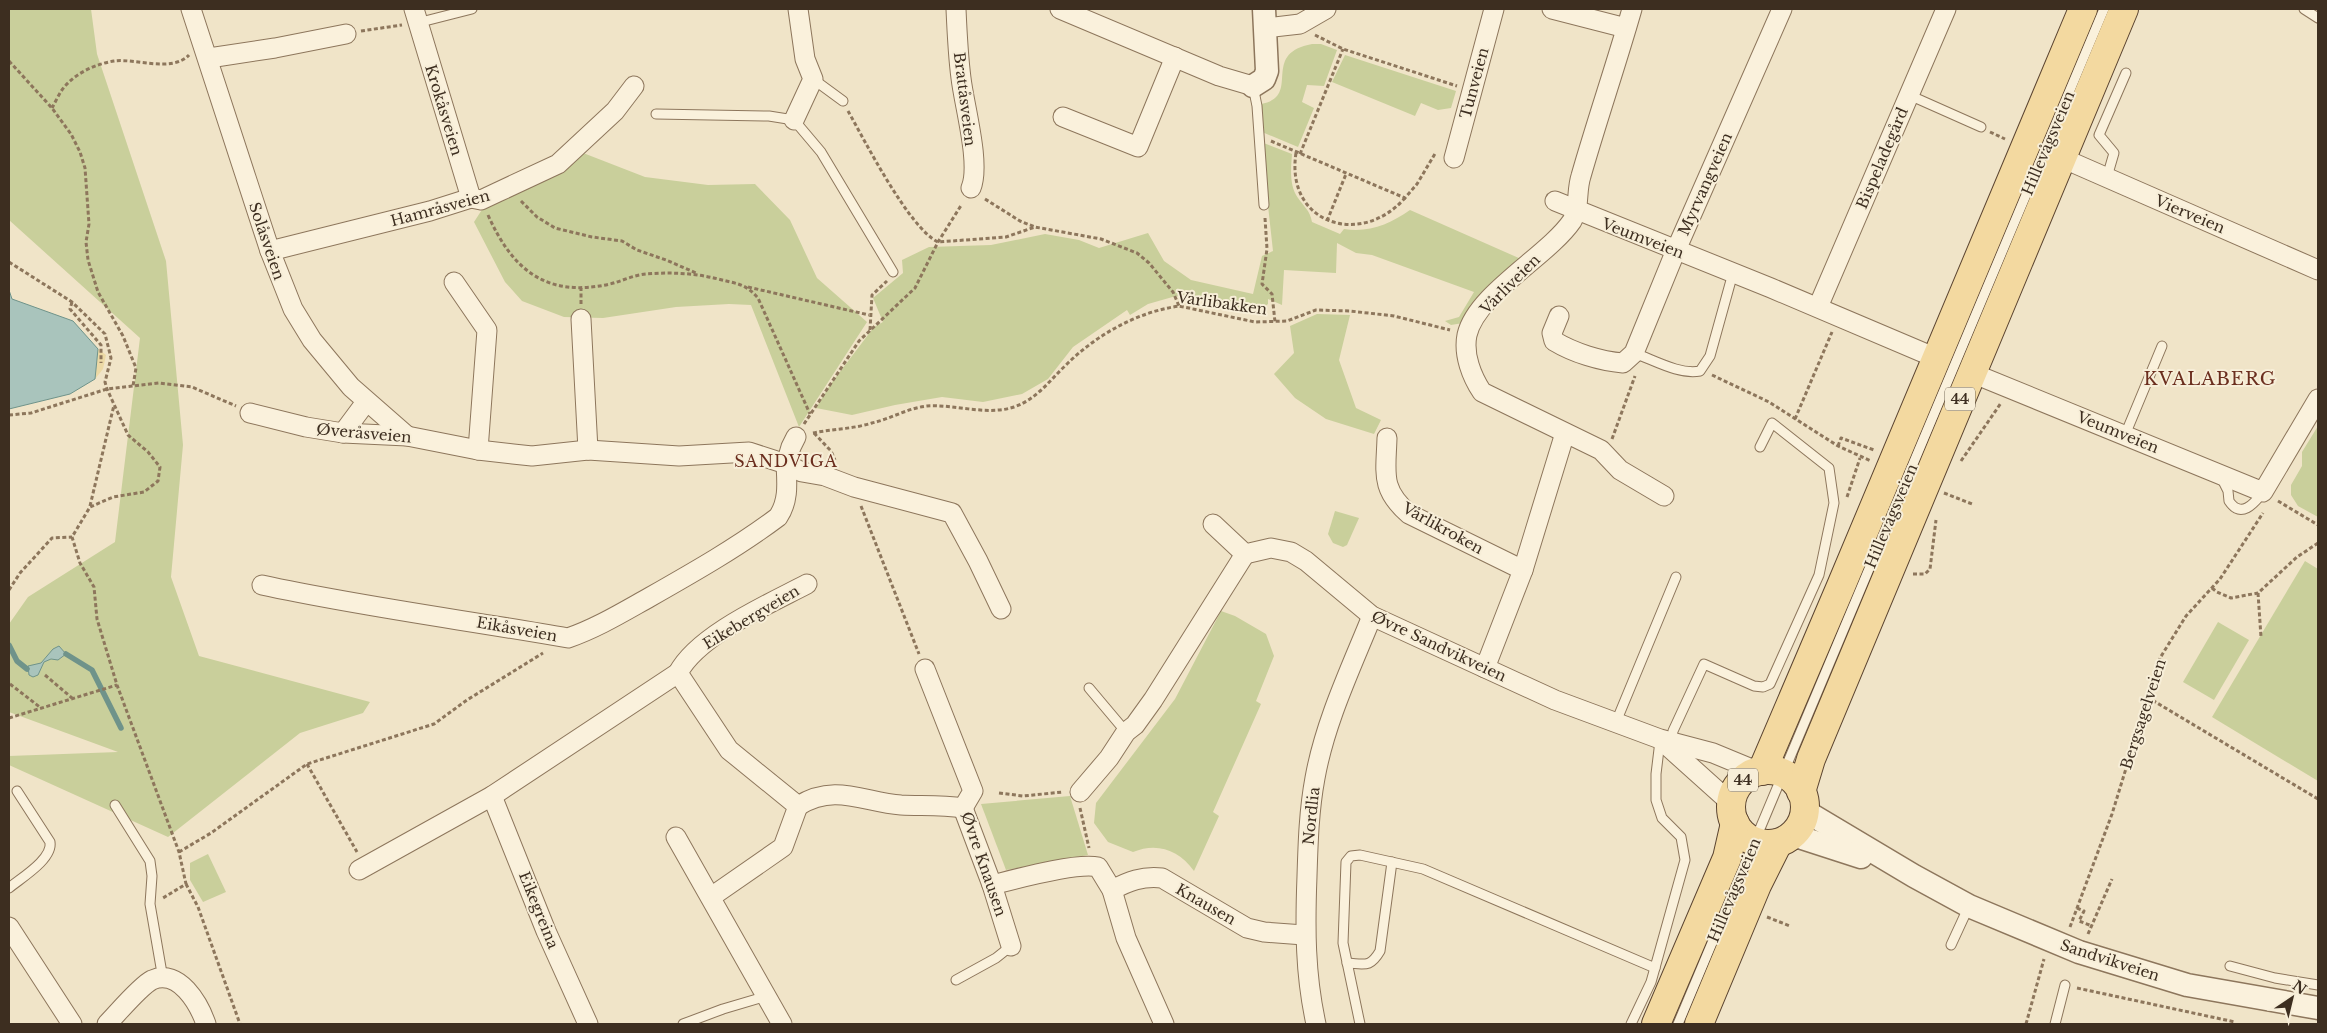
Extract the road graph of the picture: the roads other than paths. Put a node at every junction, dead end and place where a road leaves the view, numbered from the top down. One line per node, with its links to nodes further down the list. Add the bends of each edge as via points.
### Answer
1 (191, 9): 22 (street, Solåsveien)
2 (472, 9): 17 (lane)
3 (798, 9): 25 (street, via 805,59)
4 (956, 9): 37 (street, Brattåsveien, via 961,79 971,138 974,180)
5 (1060, 9): 16 (street)
6 (1326, 9): 18 (street, via 1300,24)
7 (1494, 9): 34 (street, Tunveien, via 1472,91)
8 (1552, 9): 20 (street)
9 (1632, 9): 20 (street, Vårliveien)
10 (1782, 9): 42 (street, Myrvangveien)
11 (1946, 9): 28 (street, Bispeladegård)
12 (2083, 9): 53 (main road, Hillevågsveien / 44)
13 (2104, 9): 91 (lane, Hillevågsveien)
14 (2124, 9): 35 (main road, Hillevågsveien / 44)
15 (2304, 9): 19 (lane)
16 (1084, 13): 23 (street)
17 (416, 16): 38 (street, Krokåsveien)
18 (1265, 18): 27 (street, via 1267,71 1264,79)
19 (2318, 18)
20 (1626, 28): 41 (street, Vårliveien, via 1580,179)
21 (346, 34): 22 (street, via 275,48)
22 (206, 52): 43 (street, Solåsveien)
23 (1175, 57): 27 (street); 31 (street, via 1138,147)
24 (2126, 73): 36 (lane, via 2099,135 2114,153)
25 (812, 79): 29 (lane); 32 (street)
26 (634, 86): 38 (street, Hamråsveien, via 615,111 558,164)
27 (1252, 86): 40 (lane, via 1257,106)
28 (1909, 95): 33 (lane); 48 (street, Bispeladegård)
29 (843, 101)
30 (656, 114): 32 (lane, via 769,116)
31 (1063, 117)
32 (794, 120): 45 (lane, via 821,152)
33 (1981, 127)
34 (1446, 154)
35 (2062, 158): 36 (street, Vierveien); 54 (main road, Hillevågsveien / 44)
36 (2106, 177): 44 (street, Vierveien)
37 (970, 188)
38 (476, 199): 43 (street, Hamråsveien)
39 (1555, 201): 41 (street, Veumveien)
40 (1264, 205)
41 (1576, 211): 42 (street, Veumveien); 59 (street, Vårliveien, via 1552,243 1478,313 1467,334 1470,366 1482,392)
42 (1676, 250): 46 (street, Veumveien); 52 (street, Myrvangveien)
43 (270, 251): 56 (street, Solåsveien, via 293,308 312,340)
44 (2318, 270)
45 (893, 272)
46 (1733, 273): 48 (street, Veumveien); 52 (lane, via 1710,356 1700,371 1681,370)
47 (454, 282): 65 (street, via 487,330)
48 (1818, 307): 53 (street, Veumveien)
49 (1559, 316): 52 (street, via 1552,333 1554,341 1577,352 1613,362 1623,363)
50 (581, 319): 66 (street)
51 (2162, 346): 60 (lane)
52 (1632, 356)
53 (1936, 358): 75 (main road, Hillevågsveien / 44)
54 (1972, 373): 60 (street, Veumveien); 91 (main road, Hillevågsveien / 44, via 1810,759)
55 (2318, 399): 69 (street)
56 (366, 402): 58 (street); 61 (street, Solåsveien)
57 (250, 413): 58 (street, Øveråsveien)
58 (343, 433): 61 (street, Øveråsveien)
59 (1565, 433): 70 (street, via 1604,452 1620,470); 73 (street)
60 (2125, 435): 68 (street, Veumveien)
61 (407, 436): 65 (street, Øveråsveien)
62 (796, 437): 67 (street)
63 (1387, 438): 73 (street, Vårlikroken, via 1386,484 1395,502 1409,514)
64 (1760, 447): 75 (lane, via 1772,423 1829,468 1834,503)
65 (478, 450): 66 (street, Øveråsveien, via 532,456)
66 (588, 450): 67 (street, Øveråsveien, via 679,456 749,452)
67 (786, 464): 77 (street, Eikåsveien, via 787,496 778,517 718,558 592,630 568,638 337,601); 78 (street, Øveråsveien, via 802,472 952,513)
68 (2220, 474): 69 (street, Veumveien); 69 (lane, via 2229,501 2238,509 2249,508)
69 (2268, 495)
70 (1664, 496)
71 (1213, 524): 72 (street)
72 (1245, 554): 79 (street, Øvre Sandvikveien, via 1271,548 1291,552); 85 (street, via 1158,692 1135,725)
73 (1522, 570): 81 (street)
74 (1676, 577): 84 (lane)
75 (1830, 580): 86 (lane, via 1770,684 1754,686 1704,664); 91 (main road, Hillevågsveien / 44)
76 (807, 584): 82 (street, Eikebergveien, via 706,642 689,656)
77 (262, 585)
78 (1001, 609)
79 (1372, 616): 81 (street, Øvre Sandvikveien); 104 (street, Nordlia, via 1328,730 1315,777 1308,829)
80 (925, 668): 93 (street, Øvre Knausen, via 973,792)
81 (1485, 668): 84 (street, Øvre Sandvikveien, via 1555,700)
82 (678, 673): 89 (street); 92 (street, via 729,750)
83 (1089, 688): 85 (lane)
84 (1616, 722): 86 (street, Øvre Sandvikveien)
85 (1126, 732): 88 (street)
86 (1667, 744): 91 (street, Sandvikveien, via 1713,753); 94 (street); 109 (lane, via 1656,774 1656,800 1662,818 1681,837 1685,860)
87 (17, 791): 99 (lane, via 51,848 46,858)
88 (1080, 792)
89 (492, 796): 97 (street); 119 (street, Eikegreina, via 546,931)
90 (115, 805): 110 (lane, via 150,861 150,904)
91 (1780, 805): 94 (main road, via 1743,834); 94 (main road, 44, via 1751,775 1738,787); 102 (street, Sandvikveien); 127 (lane, Hillevågsveien); 128 (main road, Hillevågsveien / 44, via 1757,885)
92 (798, 806): 93 (street, via 807,801 851,794 899,805); 101 (street, via 783,847)
93 (963, 808): 98 (street, Øvre Knausen)
94 (1733, 814): 126 (main road, Hillevågsveien / 44, via 1727,858)
95 (676, 837): 101 (street)
96 (1392, 862): 107 (lane, via 1380,951 1368,964); 107 (lane, via 1360,855 1351,856 1346,862 1342,943); 109 (lane, via 1423,870)
97 (362, 868)
98 (992, 885): 100 (street, via 1090,865 1098,867); 106 (street, Øvre Knausen)
99 (9, 888)
100 (1112, 890): 104 (street, Knausen, via 1129,880 1162,878 1247,928); 122 (street, via 1126,938)
101 (711, 897): 114 (street)
102 (1969, 906): 105 (lane); 115 (street, Sandvikveien, via 2079,952 2186,985)
103 (9, 927): 116 (street)
104 (1304, 935): 123 (street, Nordlia, via 1309,993)
105 (1951, 945)
106 (1011, 946): 111 (lane, Øvre Knausen)
107 (1347, 962): 124 (lane)
108 (2230, 966): 113 (lane)
109 (1655, 968): 125 (lane)
110 (163, 979): 117 (street, via 152,980); 118 (street, via 185,988 194,998)
111 (956, 980)
112 (2065, 985): 129 (lane)
113 (2318, 985)
114 (767, 996): 120 (lane); 121 (street)
115 (2318, 1008)
116 (72, 1024)
117 (107, 1024)
118 (206, 1024)
119 (588, 1024)
120 (683, 1024)
121 (782, 1024)
122 (1164, 1024)
123 (1316, 1024)
124 (1360, 1024)
125 (1631, 1024)
126 (1656, 1024)
127 (1678, 1024)
128 (1699, 1024)
129 (2055, 1024)

